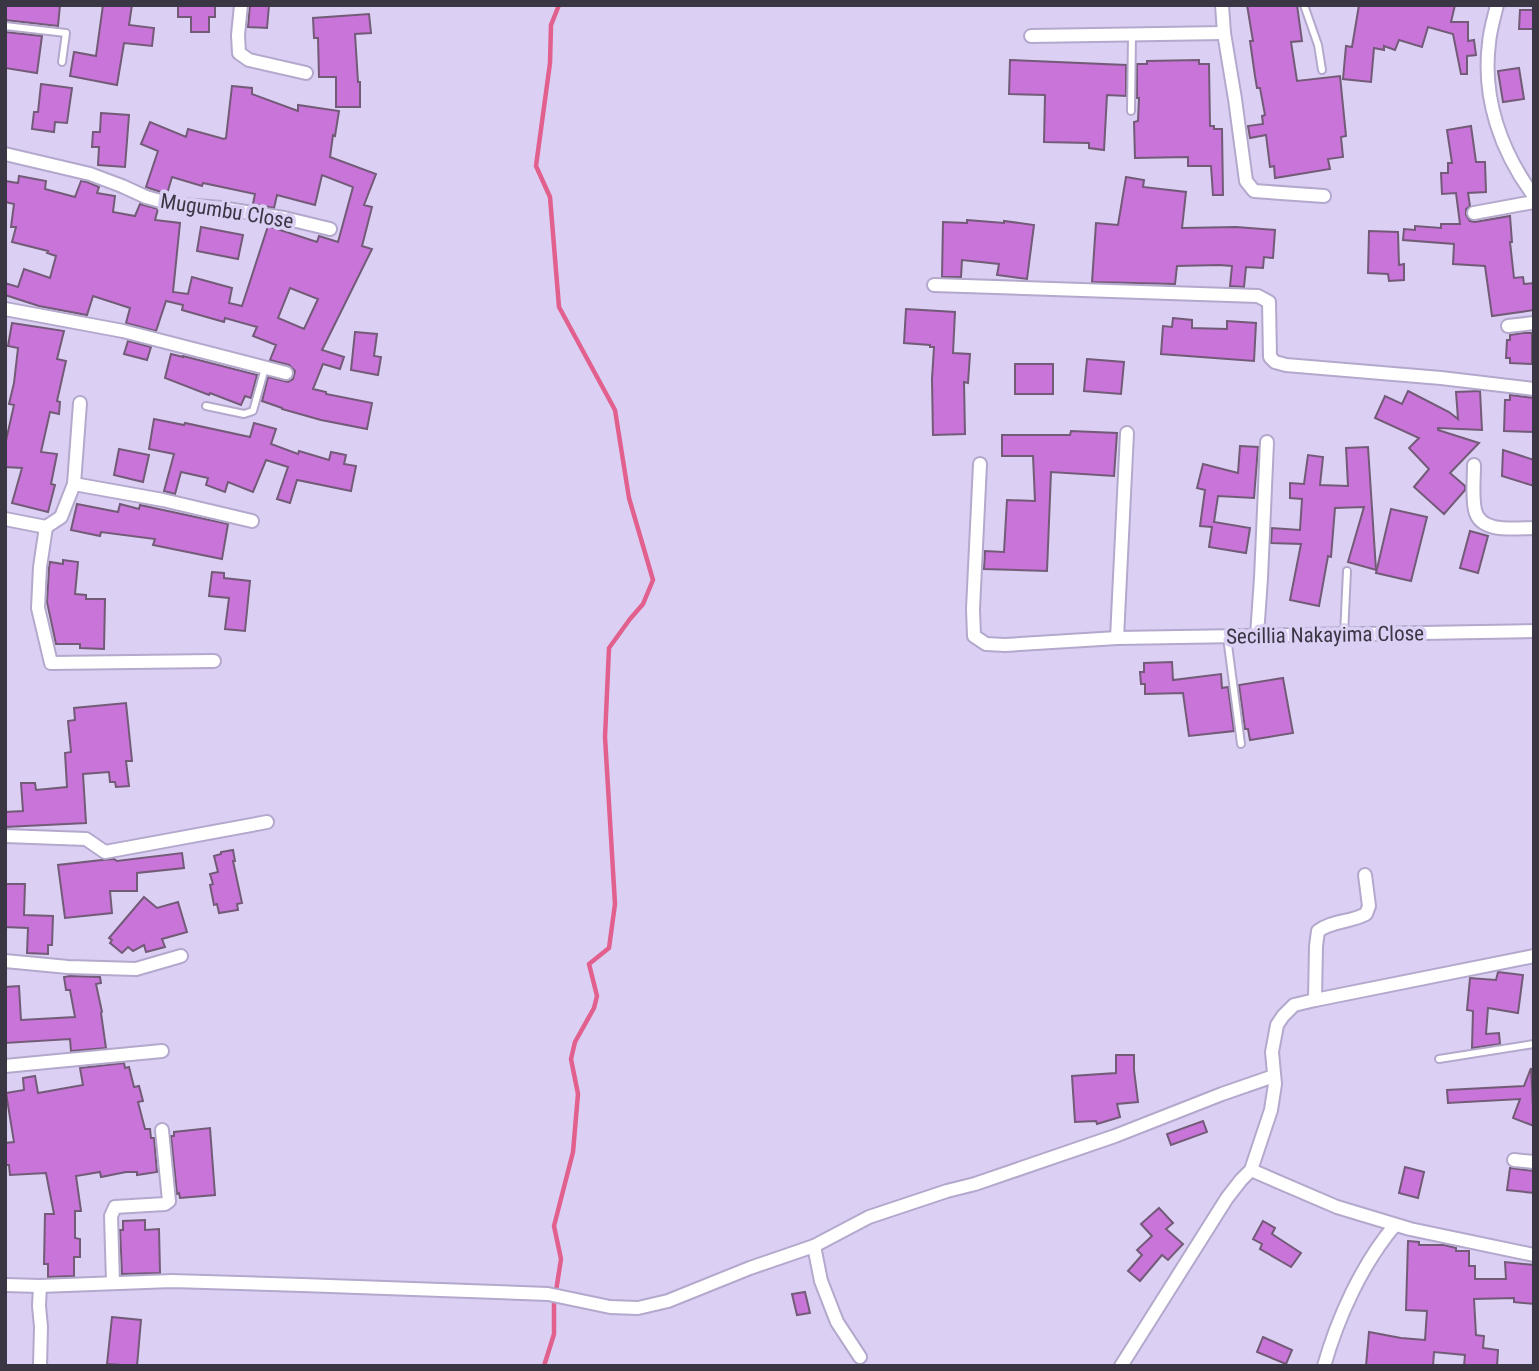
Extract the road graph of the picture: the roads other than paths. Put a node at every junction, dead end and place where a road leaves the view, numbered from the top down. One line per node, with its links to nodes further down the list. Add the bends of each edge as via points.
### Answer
1 (241, 5): 11 (street, via 239,53 249,60)
2 (1222, 5): 6 (street)
3 (1304, 5): 10 (lane)
4 (1497, 5): 15 (street, via 1489,43 1490,104 1499,136)
5 (5, 26): 9 (lane, via 66,33)
6 (1224, 33): 7 (street); 14 (street, via 1245,181 1259,192)
7 (1132, 35): 8 (street); 12 (lane)
8 (1031, 36)
9 (62, 62)
10 (1322, 69)
11 (306, 73)
12 (1131, 111)
13 (5, 154): 18 (street, Mugumbu Close, via 90,174 171,204 234,210)
14 (1324, 196)
15 (1534, 196)
16 (1534, 202): 17 (street)
17 (1474, 213)
18 (330, 229)
19 (934, 285): 25 (street, via 1258,296 1269,302 1270,357 1275,362)
20 (5, 309): 23 (street, via 123,331)
21 (1534, 323): 22 (street)
22 (1508, 326)
23 (265, 368): 24 (street); 27 (lane, via 253,411 244,414)
24 (286, 373)
25 (1534, 389)
26 (80, 403): 32 (street)
27 (206, 406)
28 (1127, 433): 42 (street)
29 (1267, 442): 39 (street)
30 (980, 464): 42 (street, Secillia Nakayima Close, via 974,636 986,644 1005,645)
31 (1474, 465): 36 (street, via 1477,517 1503,529)
32 (74, 484): 34 (street); 35 (street, via 61,517)
33 (5, 519): 35 (street)
34 (252, 520)
35 (46, 527): 43 (street, via 38,608 51,663)
36 (1534, 528)
37 (1347, 571): 40 (lane)
38 (1534, 631): 40 (street, Secillia Nakayima Close)
39 (1257, 635): 40 (street, Secillia Nakayima Close); 41 (street, Secillia Nakayima Close)
40 (1344, 635)
41 (1227, 637): 42 (street, Secillia Nakayima Close); 44 (lane)
42 (1117, 638)
43 (214, 661)
44 (1241, 744)
45 (267, 822): 46 (street, via 105,852 86,839)
46 (5, 836)
47 (1365, 875): 51 (street, via 1366,914 1318,931)
48 (181, 956): 50 (street, via 136,969)
49 (1534, 956): 51 (street)
50 (5, 961)
51 (1315, 1000): 56 (street, via 1294,1005 1277,1025)
52 (1534, 1044): 54 (lane)
53 (162, 1051): 55 (street)
54 (1439, 1059)
55 (5, 1066)
56 (1274, 1076): 60 (street, via 1271,1110); 62 (street, via 1115,1136 869,1217)
57 (162, 1130): 64 (street, via 170,1200 115,1207 111,1216)
58 (1514, 1160): 59 (street)
59 (1534, 1162)
60 (1251, 1170): 61 (street, via 1337,1207); 69 (street, via 1227,1198)
61 (1395, 1225): 63 (street); 70 (street, via 1367,1264)
62 (814, 1246): 64 (street, via 638,1308 548,1294 172,1280); 67 (street, via 821,1281 837,1321)
63 (1534, 1255)
64 (113, 1282): 66 (street)
65 (5, 1285): 66 (street)
66 (40, 1286): 68 (street)
67 (860, 1357)
68 (40, 1366)
69 (1121, 1366)
70 (1324, 1366)

